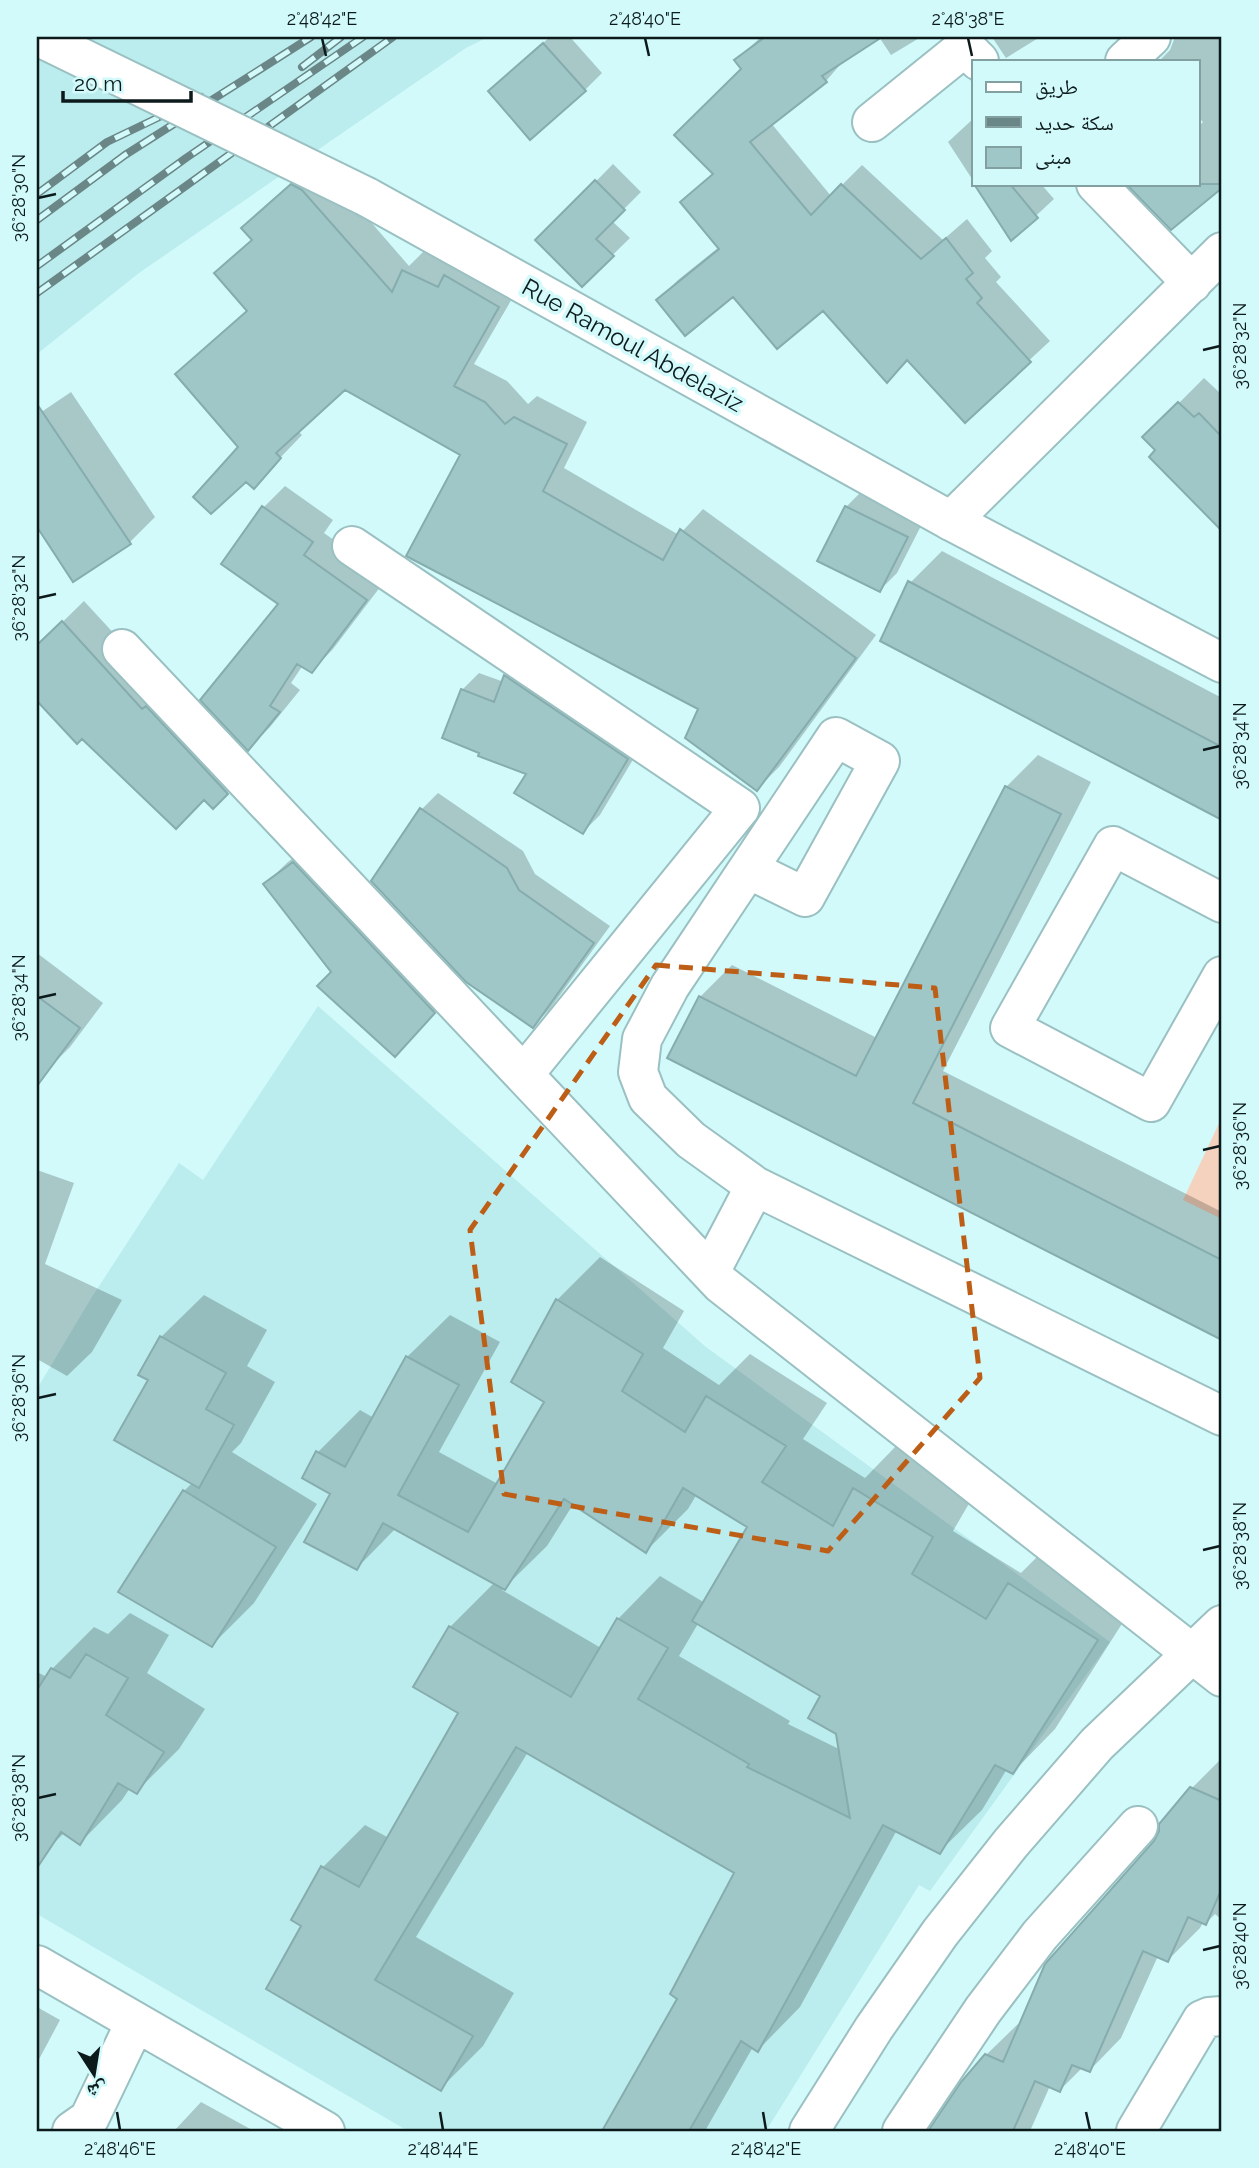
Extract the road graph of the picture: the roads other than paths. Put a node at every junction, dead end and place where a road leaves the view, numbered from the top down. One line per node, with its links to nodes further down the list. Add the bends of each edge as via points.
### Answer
1 (39, 37): 9 (street, Rue Ramoul Abdelaziz, bridge, via 367,197)
2 (1151, 37): 4 (street)
3 (978, 60): 5 (street, via 965,47)
4 (1126, 60)
5 (872, 122)
6 (1098, 186): 8 (street)
7 (1222, 252): 8 (street)
8 (1192, 283): 9 (street)
9 (951, 521): 12 (street, Rue Ramoul Abdelaziz)
10 (352, 546): 16 (street, via 740,808)
11 (122, 649): 16 (street)
12 (1222, 663)
13 (748, 869): 17 (street, via 653,1015 642,1039 638,1072 648,1098 671,1123)
14 (1222, 903): 15 (street, via 1113,846 1010,1028 1151,1102)
15 (1222, 976)
16 (524, 1074): 18 (street)
17 (755, 1186): 18 (street); 19 (street)
18 (710, 1272): 21 (street)
19 (1222, 1416)
20 (1222, 1625): 21 (street)
21 (1207, 1665): 28 (street, via 1097,1744 1011,1843 940,1933)
22 (1138, 1826): 29 (street, via 1040,1935)
23 (37, 1965): 25 (street)
24 (1222, 2016): 30 (street, via 1202,2020)
25 (135, 2023): 26 (street, via 89,2119); 27 (street)
26 (72, 2131)
27 (325, 2131)
28 (809, 2131)
29 (902, 2131)
30 (1136, 2131)

